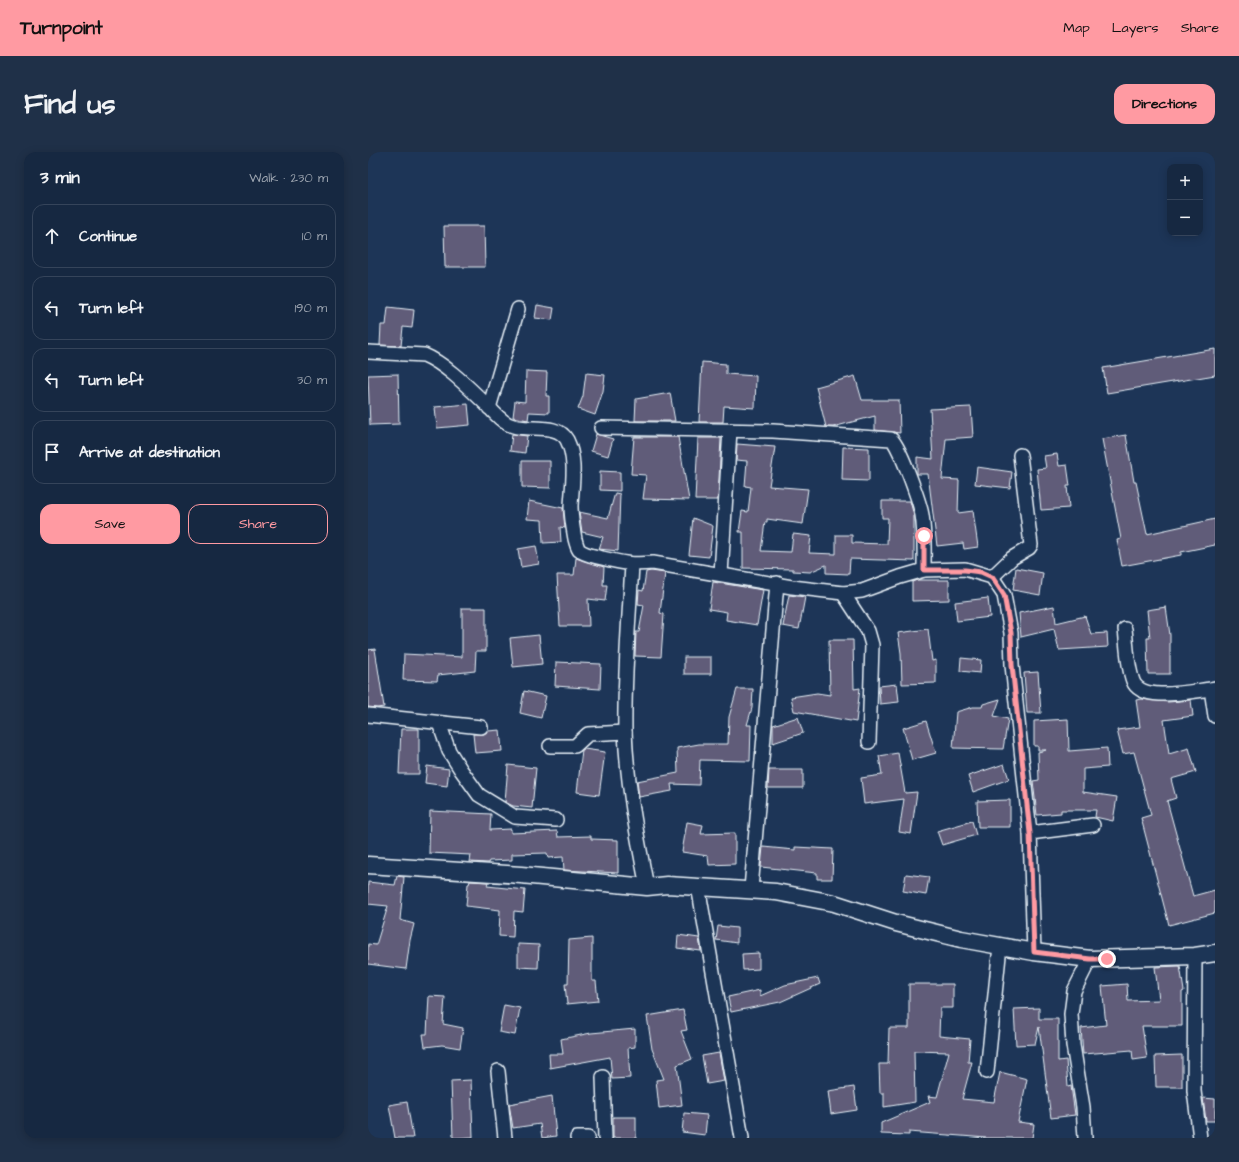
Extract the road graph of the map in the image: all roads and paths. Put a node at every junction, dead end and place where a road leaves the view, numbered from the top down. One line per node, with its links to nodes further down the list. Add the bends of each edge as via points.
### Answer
1 (518, 309): 3 (street)
2 (368, 352): 3 (street, via 431,358 460,380)
3 (489, 408): 7 (street, via 508,424 519,428 555,430 567,439 573,468 572,520 577,547 583,553)
4 (601, 428): 5 (street)
5 (730, 430): 8 (street, via 888,437 894,440 905,461 922,515); 9 (street)
6 (1020, 455): 10 (street, via 1030,545)
7 (632, 565): 9 (street, via 652,563); 19 (street)
8 (924, 570): 10 (street, via 965,570); 12 (street, via 862,591)
9 (721, 574): 11 (street)
10 (992, 577): 24 (street, via 1004,595 1011,633 1012,665)
11 (777, 583): 12 (street); 28 (street)
12 (843, 594): 20 (street, via 868,631 872,644)
13 (1125, 629): 14 (street, via 1133,680 1139,690 1162,694)
14 (1213, 688): 16 (street)
15 (368, 715): 17 (street)
16 (1215, 716)
17 (439, 722): 18 (street); 22 (street, via 449,751 479,794 515,817)
18 (481, 727)
19 (625, 732): 21 (street, via 588,734 575,746); 27 (street, via 630,793)
20 (869, 742)
21 (550, 746)
22 (556, 820)
23 (1093, 825): 24 (street)
24 (1030, 833): 30 (street)
25 (368, 864): 27 (street)
26 (698, 886): 27 (street); 28 (street); 41 (street)
27 (647, 887)
28 (751, 889): 29 (street, via 834,903 961,939)
29 (1000, 946): 30 (street); 35 (street)
30 (1034, 952): 33 (street)
31 (1215, 953): 32 (street)
32 (1195, 956): 33 (street); 43 (street, via 1194,1091)
33 (1090, 959): 42 (street, via 1074,991 1071,1014)
34 (498, 1070): 37 (street)
35 (987, 1072)
36 (603, 1077): 40 (street)
37 (505, 1138)
38 (577, 1138): 39 (street)
39 (588, 1138)
40 (605, 1138)
41 (742, 1138)
42 (1085, 1138)
43 (1200, 1138)

